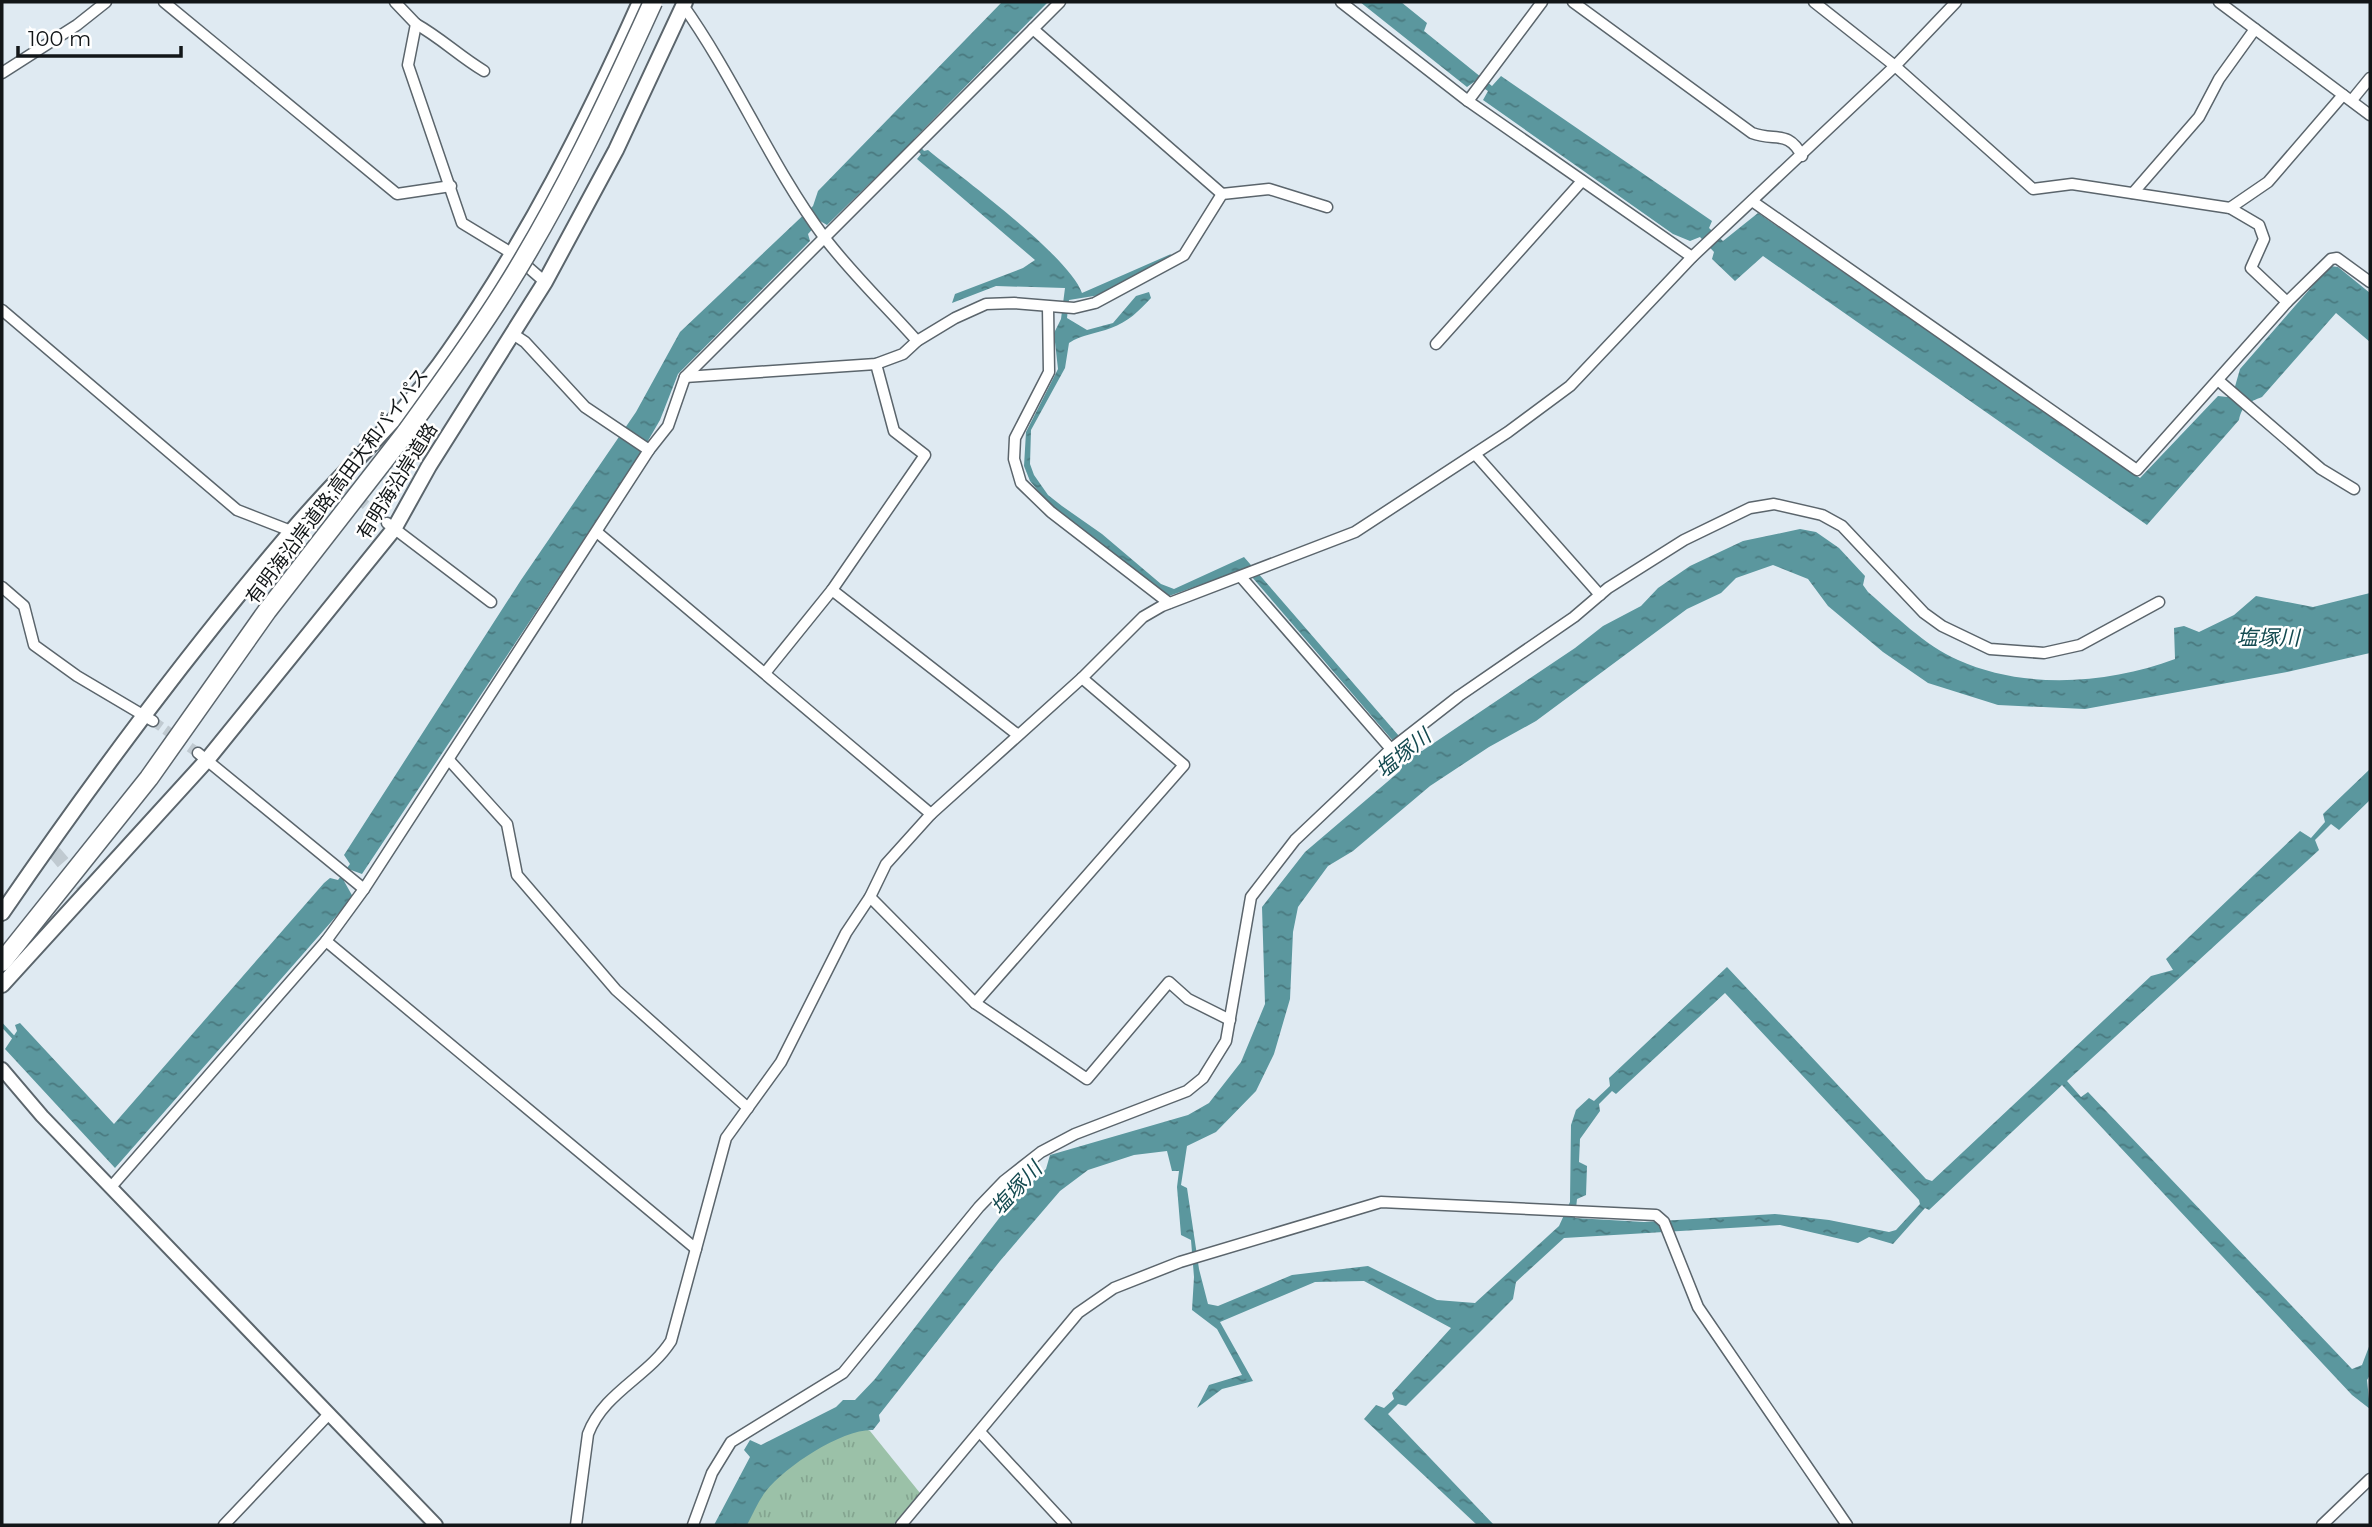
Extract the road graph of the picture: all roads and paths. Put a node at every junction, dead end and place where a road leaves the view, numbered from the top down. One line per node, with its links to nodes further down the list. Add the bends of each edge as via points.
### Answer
1 (106, 2): 19 (street)
2 (164, 2): 26 (street, via 397,194)
3 (395, 2): 14 (street)
4 (640, 2): 33 (main road, 有明海沿岸道路, via 580,129)
5 (653, 2): 71 (highway, 有明海沿岸道路;高田大和バイパス, bridge, via 583,151 504,291 407,431 267,611 149,778)
6 (1060, 2): 15 (street)
7 (1341, 2): 22 (street)
8 (1542, 2): 22 (street)
9 (1573, 2): 24 (street, via 1752,133 1786,138)
10 (1814, 2): 17 (street)
11 (1956, 2): 17 (street)
12 (2219, 2): 16 (street)
13 (683, 3): 32 (street); 35 (main road, 有明海沿岸道路, via 616,150)
14 (416, 24): 18 (street); 26 (street, via 408,65)
15 (1033, 29): 28 (street); 32 (street)
16 (2255, 30): 21 (street); 27 (street, via 2193,125)
17 (1895, 66): 24 (street); 27 (street, via 2033,189 2072,184)
18 (484, 71)
19 (2, 73)
20 (2370, 78): 21 (street)
21 (2347, 97): 23 (street); 31 (street, via 2268,183)
22 (1468, 101): 25 (street)
23 (2370, 114)
24 (1802, 156): 29 (street)
25 (1582, 181): 34 (street); 42 (street)
26 (451, 186): 33 (street, via 462,223)
27 (2133, 193): 31 (street)
28 (1222, 194): 30 (street, via 1269,189); 38 (street, via 1184,255 1095,303)
29 (1752, 201): 34 (street); 45 (street, via 2137,470)
30 (1327, 207)
31 (2230, 208): 37 (street, via 2259,225 2264,239 2251,268)
32 (825, 238): 41 (street); 44 (street)
33 (513, 254): 35 (street); 50 (main road, 有明海沿岸道路, via 426,382 342,485)
34 (1692, 257): 47 (street, via 1570,386)
35 (545, 282): 40 (main road, 有明海沿岸道路)
36 (2370, 282): 37 (street, via 2332,259)
37 (2287, 302): 45 (street)
38 (1048, 307): 41 (street, via 986,304); 58 (street, via 1049,372 1015,439 1014,459 1021,483 1051,512)
39 (2, 310): 50 (street, via 237,510)
40 (513, 334): 46 (street, via 584,407); 49 (main road, 有明海沿岸道路)
41 (917, 341): 43 (street, via 902,354)
42 (1436, 344)
43 (876, 364): 44 (street); 54 (street, via 894,431 925,455)
44 (685, 377): 46 (street, via 668,426)
45 (2223, 384): 48 (street, via 2321,469)
46 (649, 450): 51 (street)
47 (1475, 454): 52 (street, via 1355,532); 55 (street)
48 (2354, 489)
49 (390, 526): 56 (street); 64 (main road, 有明海沿岸道路)
50 (291, 531): 61 (main road, 有明海沿岸道路)
51 (598, 533): 59 (street); 65 (street)
52 (1241, 578): 58 (street); 63 (street)
53 (2, 587): 61 (street, via 24,606 34,645)
54 (832, 590): 59 (street); 62 (street)
55 (1600, 595): 57 (street, via 1684,540 1750,508 1774,504 1822,514 1842,526 1924,613 1990,649 2044,653 2080,646); 63 (street)
56 (491, 602)
57 (2159, 602)
58 (1169, 603): 60 (street, via 1143,617)
59 (765, 673): 66 (street)
60 (1082, 678): 62 (street); 73 (street, via 1184,765)
61 (148, 717): 69 (main road, 有明海沿岸道路)
62 (1018, 735): 66 (street)
63 (1391, 749): 74 (street, via 1295,840 1251,897)
64 (203, 756): 67 (street); 72 (main road, 有明海沿岸道路)
65 (449, 760): 67 (street); 76 (street, via 507,824 517,875 616,990)
66 (931, 814): 68 (street, via 886,864)
67 (364, 889): 70 (street)
68 (870, 897): 73 (street); 76 (street, via 846,933 782,1062)
69 (2, 913)
70 (326, 941): 77 (street); 78 (street)
71 (2, 962)
72 (2, 985)
73 (975, 1003): 74 (street, via 1087,1079 1169,982 1188,999)
74 (1230, 1020): 85 (street, via 1215,1061 1187,1091 1075,1134 1041,1152 1004,1181 843,1373 731,1442 712,1473)
75 (2, 1069): 77 (street)
76 (748, 1108): 78 (street, via 726,1138)
77 (111, 1187): 79 (street)
78 (696, 1249): 84 (street, via 671,1341 593,1420)
79 (329, 1414): 82 (street); 83 (street)
80 (980, 1432): 86 (street); 87 (street); 88 (street, via 1078,1313 1114,1288 1180,1262 1381,1202 1648,1214 1664,1222 1698,1307)
81 (2370, 1479): 89 (street)
82 (224, 1525)
83 (436, 1525)
84 (576, 1525)
85 (693, 1525)
86 (901, 1525)
87 (1066, 1525)
88 (1847, 1525)
89 (2322, 1525)

